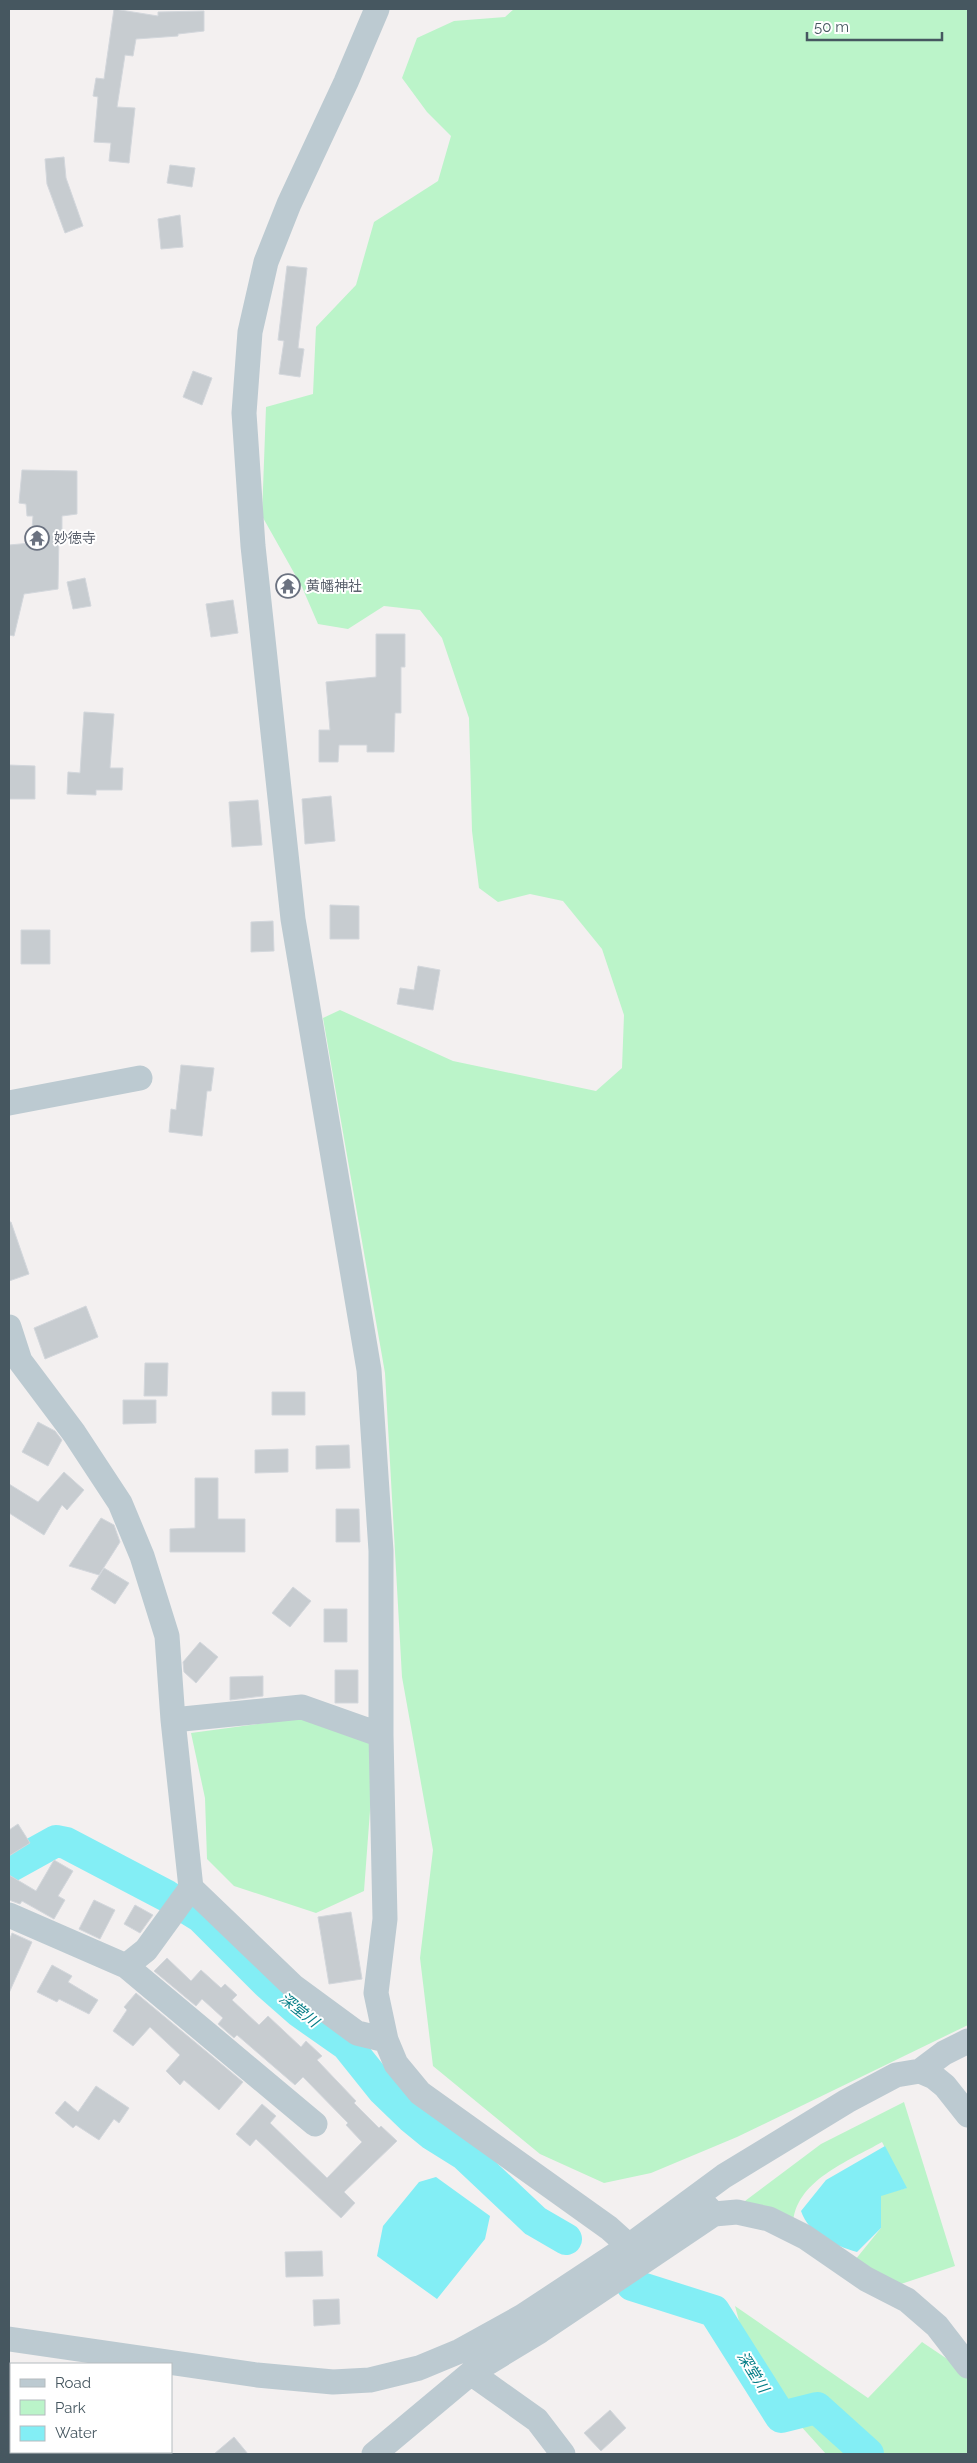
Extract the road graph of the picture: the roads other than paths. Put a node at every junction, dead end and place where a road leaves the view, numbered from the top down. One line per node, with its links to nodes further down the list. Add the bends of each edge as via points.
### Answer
1 (377, 9): 6 (street, via 266,262 250,332 244,413 253,546 293,920 369,1370 380,1551)
2 (140, 1078): 3 (street)
3 (9, 1103)
4 (9, 1327): 5 (street, via 20,1361 74,1433 120,1503 142,1556 167,1636)
5 (173, 1720): 6 (street, via 302,1707); 7 (street)
6 (381, 1735): 10 (street, via 385,1919 376,1993)
7 (191, 1888): 9 (street, via 146,1950); 10 (street, via 293,1986 357,2033)
8 (9, 1915): 9 (street)
9 (126, 1966): 14 (street)
10 (386, 2040): 17 (street, via 396,2064 420,2093 609,2228)
11 (968, 2041): 12 (street, via 944,2053)
12 (920, 2071): 13 (street, via 945,2086); 15 (street, via 896,2075 847,2101)
13 (968, 2116)
14 (315, 2124)
15 (696, 2196): 16 (street); 17 (street)
16 (714, 2214): 19 (street, via 737,2212 769,2219 805,2237 866,2279 907,2300 937,2326); 20 (street, via 540,2331)
17 (629, 2246): 18 (street, via 523,2316 460,2351 419,2368 370,2380 333,2382 257,2375)
18 (9, 2339)
19 (968, 2366)
20 (471, 2373): 21 (street); 22 (street, via 537,2420)
21 (374, 2454)
22 (563, 2454)

